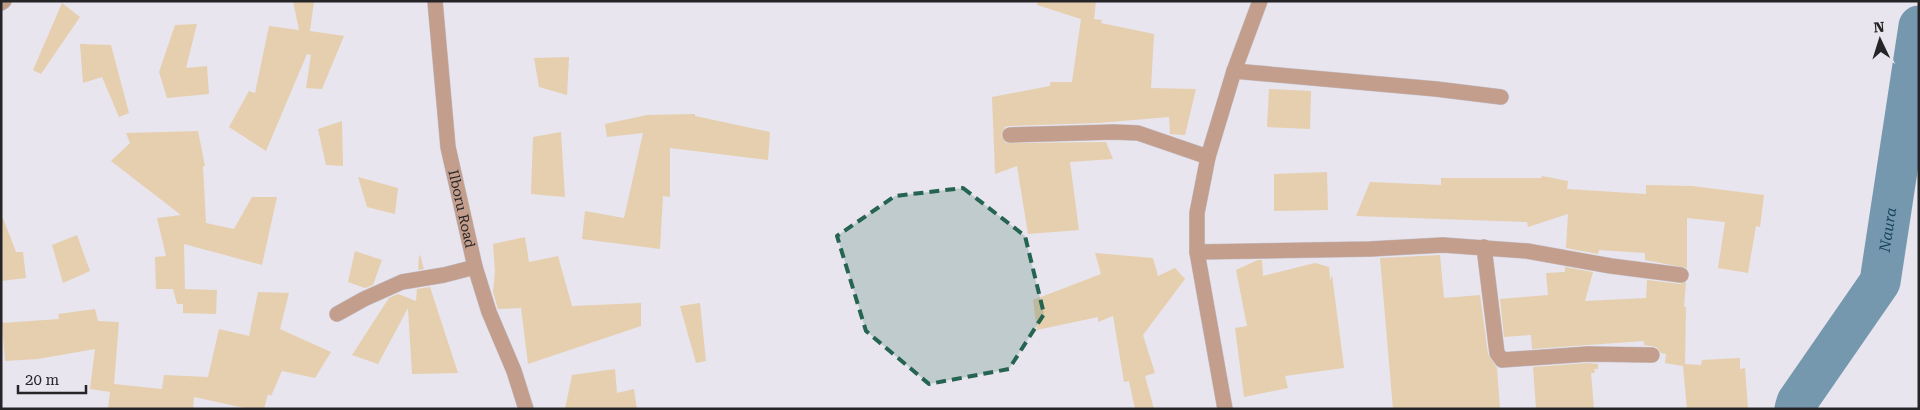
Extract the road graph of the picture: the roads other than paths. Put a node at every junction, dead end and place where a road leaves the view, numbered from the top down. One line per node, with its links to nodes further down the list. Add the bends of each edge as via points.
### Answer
1 (4, 1): 4 (street)
2 (435, 1): 11 (street, Ilboru Road, via 448,147)
3 (1260, 1): 5 (street)
4 (1, 4)
5 (1234, 71): 6 (street); 8 (street)
6 (1501, 97)
7 (1010, 135): 8 (street, via 1138,133)
8 (1208, 157): 10 (street, via 1197,213)
9 (1484, 247): 10 (street, via 1443,245); 12 (street); 14 (street, via 1497,352 1502,360 1588,354)
10 (1197, 252): 16 (street)
11 (475, 267): 13 (street, via 390,286); 15 (street, Ilboru Road)
12 (1681, 275)
13 (337, 314)
14 (1652, 355)
15 (526, 409)
16 (1225, 409)

